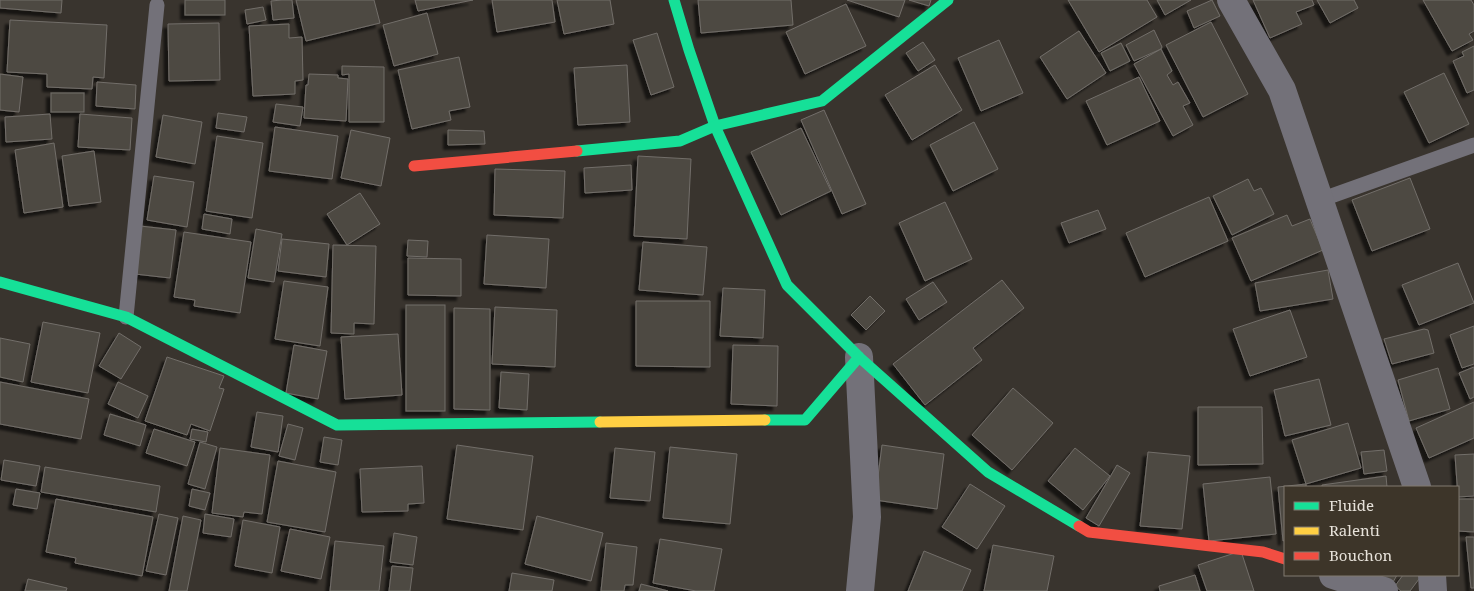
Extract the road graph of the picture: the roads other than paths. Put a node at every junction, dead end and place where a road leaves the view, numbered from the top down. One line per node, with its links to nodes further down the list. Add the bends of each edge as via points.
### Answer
1 (674, 0): 5 (street)
2 (948, 0): 5 (street, via 822,101)
3 (1231, 0): 8 (street, via 1282,90)
4 (157, 5): 10 (lane)
5 (715, 126): 7 (street, via 680,141); 11 (street, via 787,285)
6 (1474, 146): 8 (lane)
7 (414, 166)
8 (1320, 200): 12 (street)
9 (0, 282): 10 (street)
10 (126, 317): 11 (street, via 337,425 804,420)
11 (859, 357): 13 (street, via 988,472 1089,532 1263,552); 16 (street, via 867,517)
12 (1417, 486)
13 (1284, 559)
14 (1336, 576): 17 (street)
15 (1432, 576): 18 (street)
16 (860, 591)
17 (1384, 591)
18 (1433, 591)

